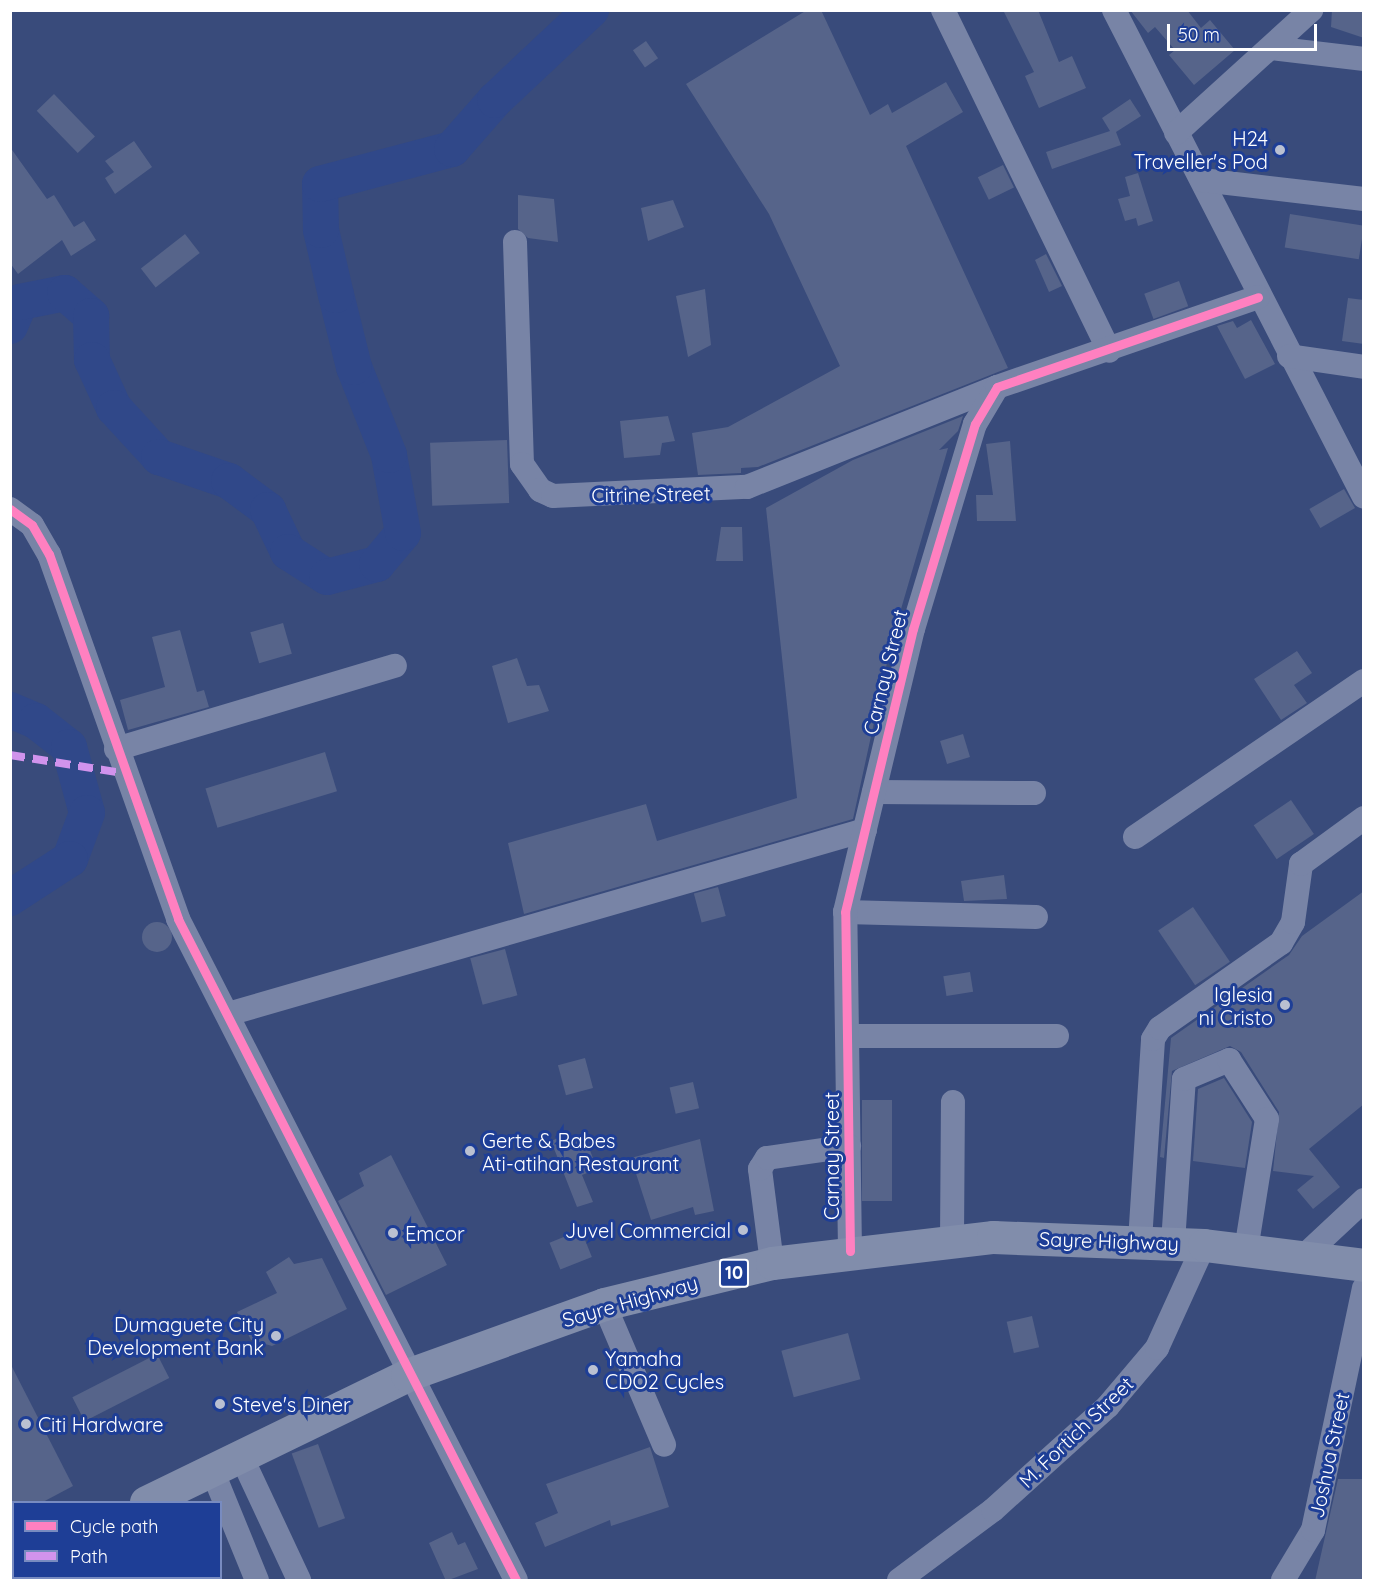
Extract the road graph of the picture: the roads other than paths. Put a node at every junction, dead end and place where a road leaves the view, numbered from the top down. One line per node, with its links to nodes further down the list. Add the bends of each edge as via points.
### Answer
1 (943, 10): 11 (street)
2 (1114, 10): 6 (street)
3 (1311, 10): 4 (street)
4 (1271, 48): 5 (street); 6 (street)
5 (1364, 59)
6 (1176, 133): 7 (street)
7 (1202, 180): 8 (street); 10 (street)
8 (1364, 199)
9 (515, 242): 14 (street, Citrine Street, via 522,464 540,490 553,496 747,487)
10 (1257, 297): 11 (street); 12 (street)
11 (1109, 351): 14 (street)
12 (1289, 356): 13 (street); 15 (street)
13 (1364, 367)
14 (997, 387): 21 (street, Carnay Street, via 958,467)
15 (1358, 476): 16 (street)
16 (1364, 497)
17 (10, 509): 20 (street, via 32,525 49,555)
18 (396, 666): 20 (street)
19 (1364, 681): 25 (street)
20 (116, 749): 28 (street, via 178,919)
21 (874, 792): 22 (street); 24 (street, Carnay Street)
22 (1034, 793)
23 (1364, 818): 35 (street, via 1301,864 1293,922 1281,943 1160,1028 1153,1039)
24 (865, 830): 26 (street, Carnay Street); 28 (street)
25 (1135, 837)
26 (845, 912): 27 (street); 29 (street, Carnay Street)
27 (1036, 917)
28 (228, 1014): 44 (street)
29 (849, 1036): 30 (street); 32 (street, Carnay Street)
30 (1057, 1036)
31 (953, 1102): 34 (street)
32 (849, 1146): 38 (street, Carnay Street); 40 (street, via 767,1158 760,1169)
33 (1364, 1200): 39 (street)
34 (952, 1239): 35 (highway, Sayre Highway / 10); 38 (highway, Sayre Highway / 10)
35 (1140, 1241): 36 (highway, Sayre Highway / 10)
36 (1188, 1244): 37 (highway, Sayre Highway / 10); 37 (street, M. Fortich Street, via 1184,1079 1229,1060 1267,1119); 52 (street, M. Fortich Street, via 1162,1341 1108,1406 993,1510)
37 (1246, 1250): 39 (highway, Sayre Highway / 10)
38 (850, 1251): 40 (highway, Sayre Highway / 10)
39 (1304, 1256): 41 (highway, Sayre Highway / 10)
40 (772, 1263): 43 (highway, Sayre Highway / 10)
41 (1364, 1265)
42 (1364, 1288): 53 (street, Joshua Street, via 1313,1530)
43 (604, 1304): 44 (highway, Sayre Highway / 10); 45 (street)
44 (407, 1375): 46 (highway, Sayre Highway / 10); 51 (street)
45 (664, 1445)
46 (241, 1456): 47 (highway, Sayre Highway / 10); 50 (street)
47 (213, 1470): 48 (highway, Sayre Highway / 10); 49 (street)
48 (150, 1501)
49 (257, 1581)
50 (300, 1581)
51 (516, 1581)
52 (899, 1581)
53 (1283, 1581)

